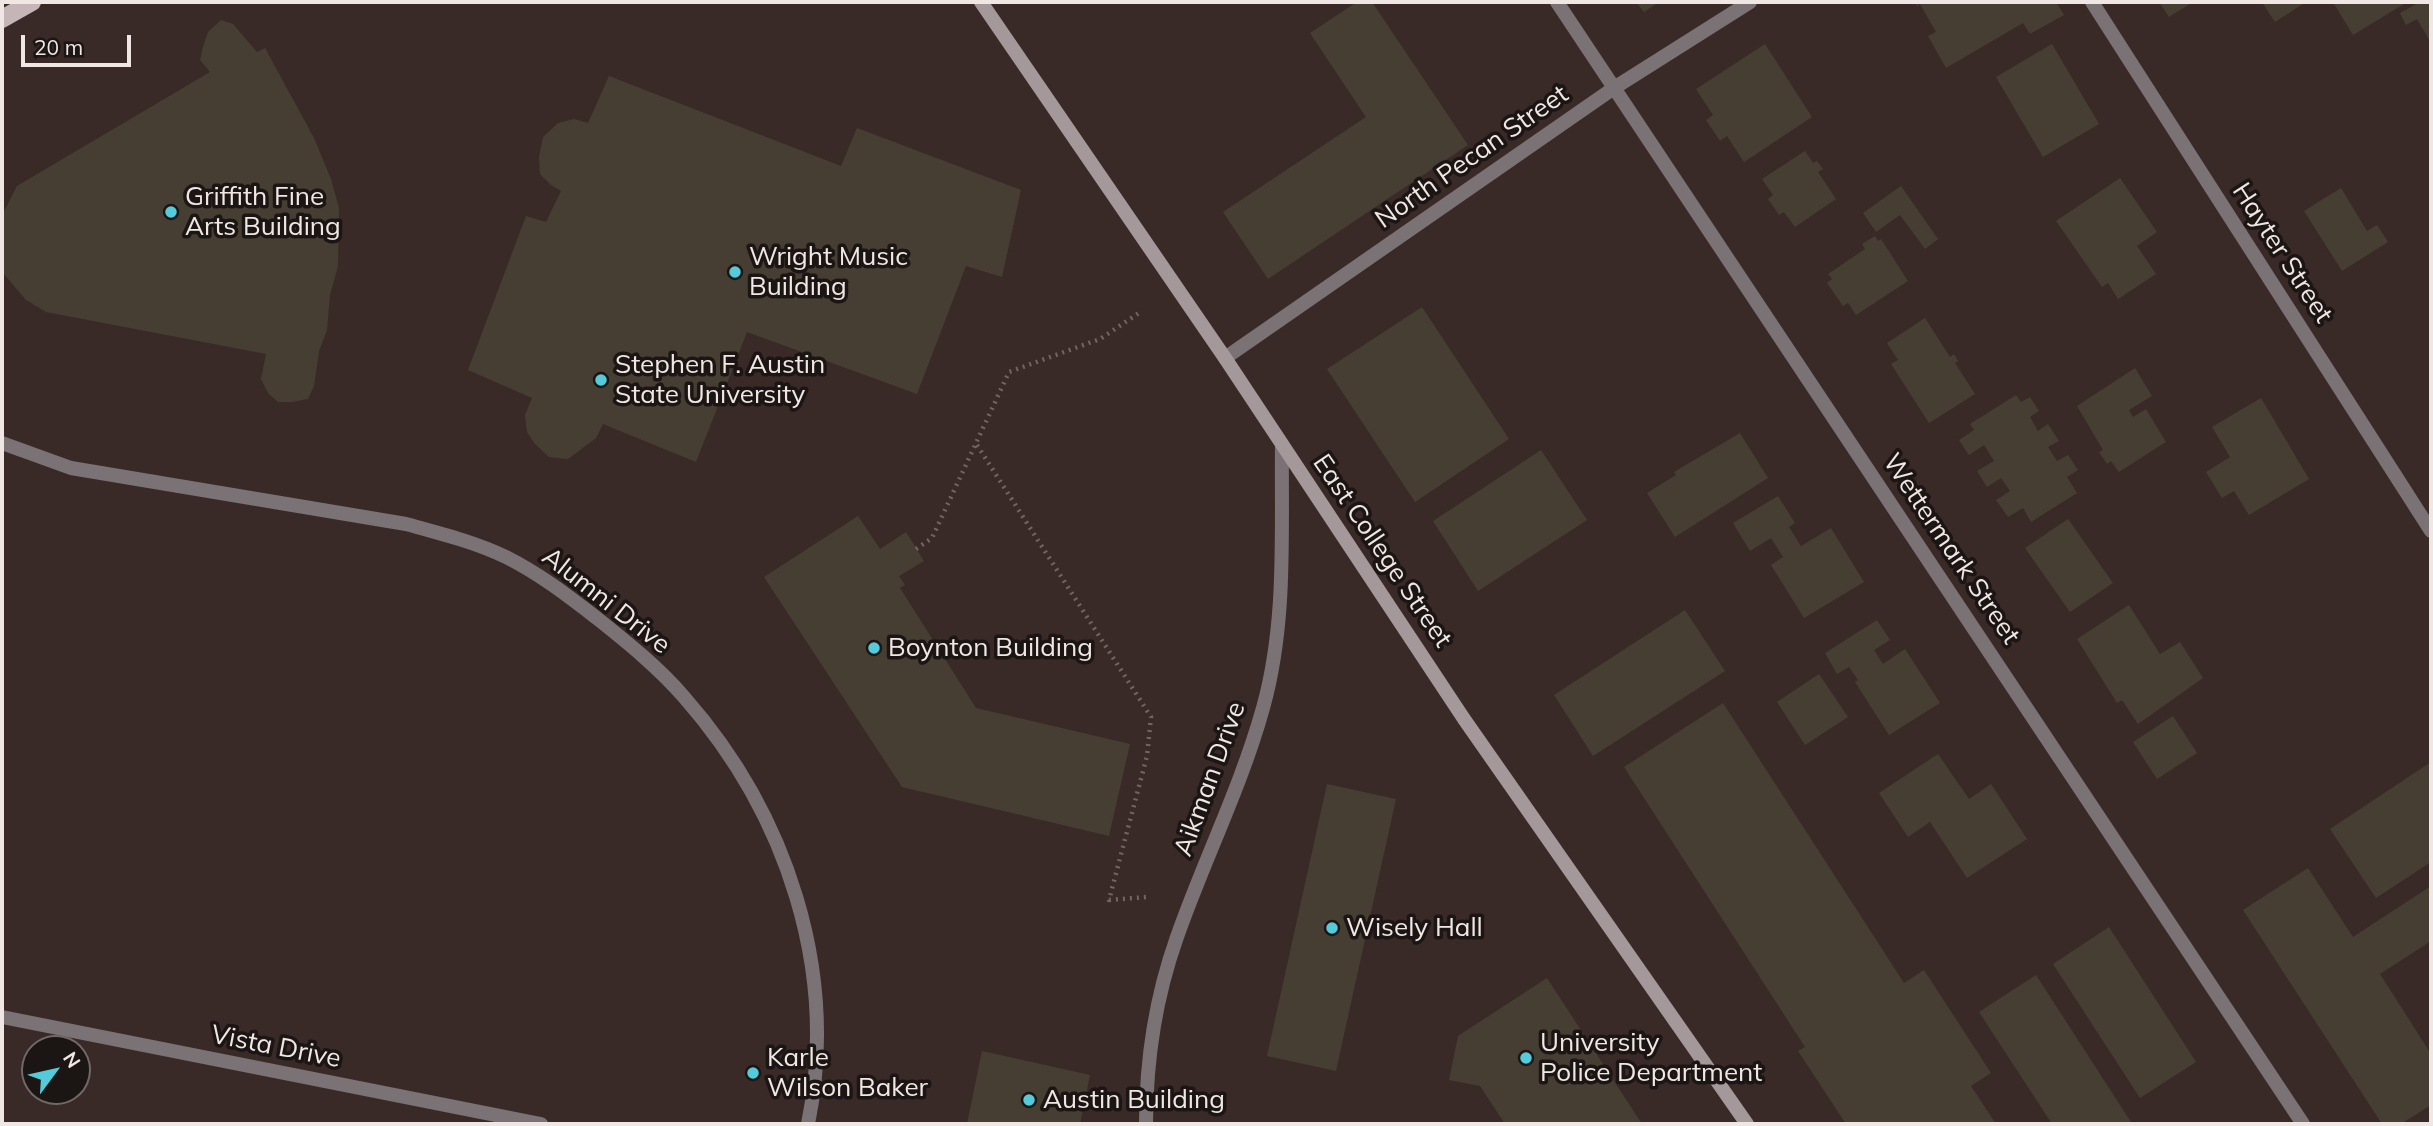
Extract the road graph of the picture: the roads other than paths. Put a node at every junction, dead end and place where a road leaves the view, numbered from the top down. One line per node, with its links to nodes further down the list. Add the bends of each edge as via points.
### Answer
1 (32, 2): 6 (main road)
2 (981, 2): 8 (street, East College Street)
3 (1557, 2): 7 (street, Wettermark Street)
4 (1750, 2): 7 (street, North Pecan Street)
5 (2092, 2): 11 (street, Hayter Street)
6 (2, 19)
7 (1614, 88): 8 (street, North Pecan Street); 17 (street, Wettermark Street)
8 (1225, 358): 10 (street, East College Street)
9 (2, 443): 14 (street, Alumni Drive, via 71,468 406,524 456,537 505,556 548,580 631,645 684,696 742,776 790,875 804,921 817,1012)
10 (1282, 444): 15 (street, Aikman Drive, via 1274,662 1250,755 1177,936 1164,980 1149,1068); 16 (street, East College Street, via 1464,719)
11 (2431, 531)
12 (2, 1017): 13 (street, Vista Drive)
13 (541, 1124)
14 (808, 1124)
15 (1146, 1124)
16 (1747, 1124)
17 (2303, 1124)

